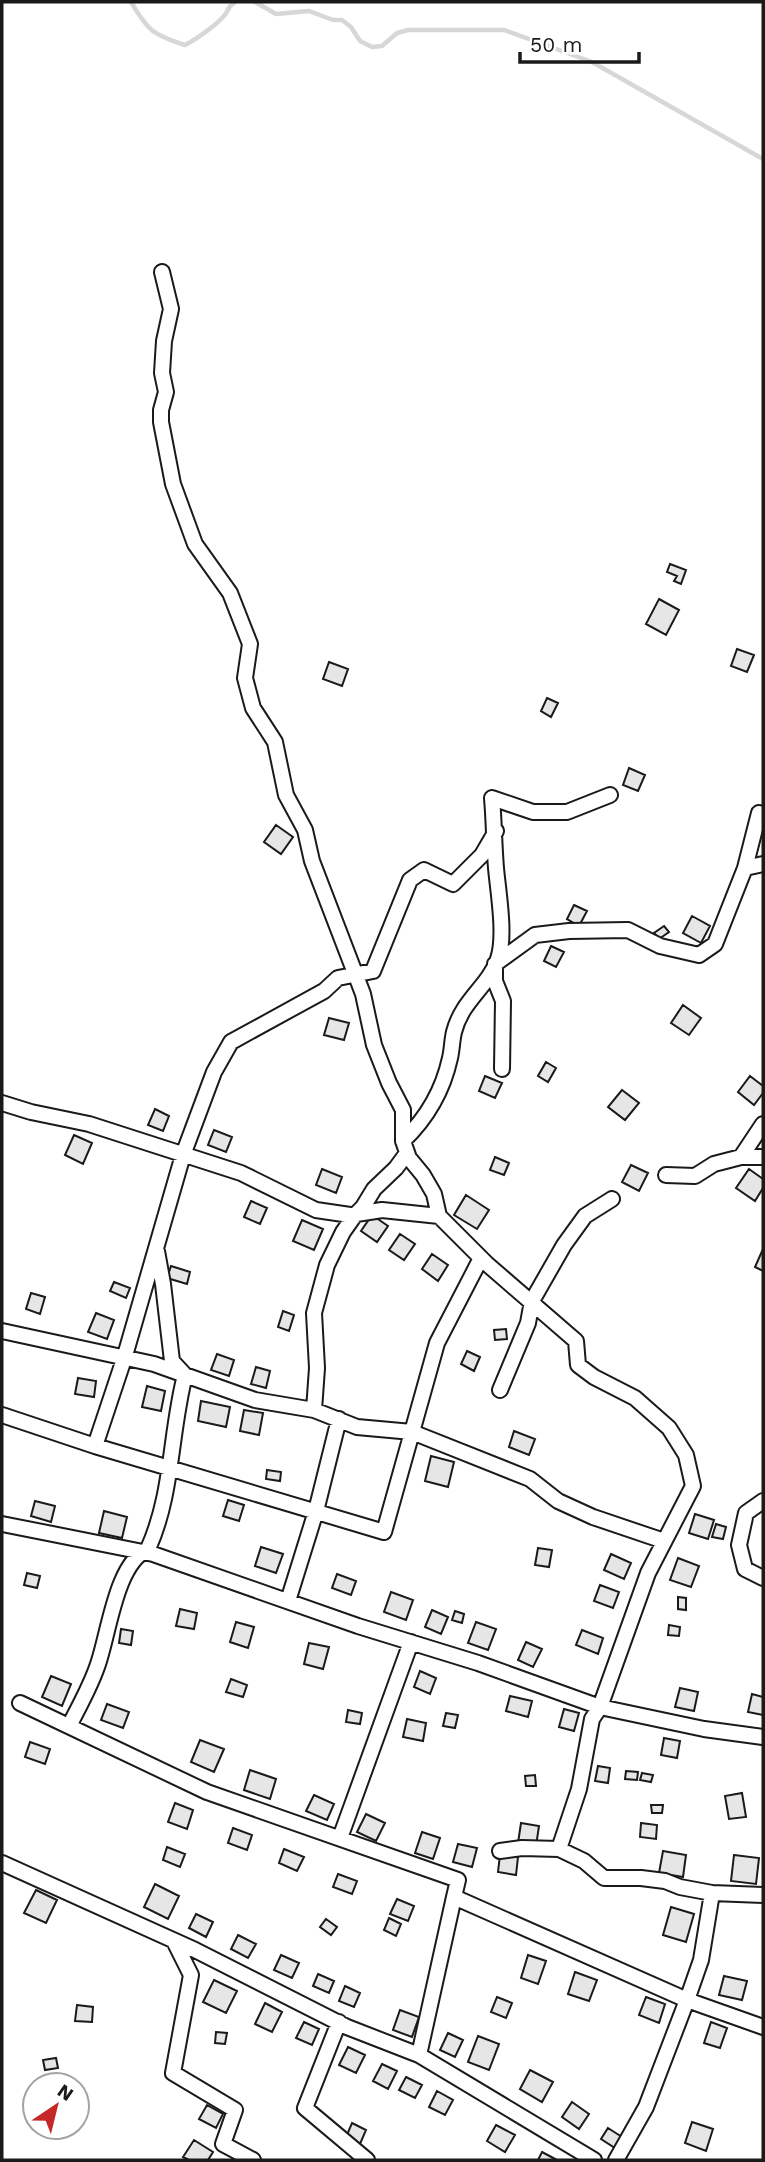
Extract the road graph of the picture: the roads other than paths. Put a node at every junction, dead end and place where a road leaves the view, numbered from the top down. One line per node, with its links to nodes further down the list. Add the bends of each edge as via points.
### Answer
1 (162, 272): 8 (street, via 171,309 163,358 166,392 161,422 173,484 195,544 230,593 250,645 245,678 253,708 275,742 286,795 305,830 312,861)
2 (610, 795): 4 (street, via 567,812 533,812 492,798)
3 (759, 813): 6 (street)
4 (496, 831): 7 (street, via 500,942); 8 (street, via 482,855 453,884 424,870 410,880 373,971)
5 (763, 864): 6 (street)
6 (745, 868): 7 (street, via 715,944 699,955 660,946 628,930 569,931 534,935)
7 (495, 964): 9 (street, via 495,981 503,1001); 12 (street, via 463,1008 428,1115)
8 (356, 976): 12 (street, via 374,1045 403,1110); 13 (street, via 338,978 324,991 231,1042 214,1072)
9 (502, 1069)
10 (2, 1103): 13 (street)
11 (763, 1124): 14 (street)
12 (405, 1147): 18 (street, via 396,1168); 19 (street, via 434,1195)
13 (183, 1154): 18 (street, via 241,1173 316,1210); 20 (street)
14 (741, 1157): 15 (street); 16 (street, via 714,1164 695,1176)
15 (763, 1157)
16 (666, 1175)
17 (611, 1199): 22 (street, via 585,1216)
18 (355, 1215): 19 (street, via 382,1210); 27 (street, via 327,1265 314,1313)
19 (439, 1216): 21 (street)
20 (156, 1249): 24 (street); 25 (street, via 172,1361)
21 (481, 1258): 22 (street); 30 (street, via 437,1343)
22 (532, 1301): 26 (street, via 528,1323); 36 (street, via 576,1340 578,1365 635,1398 669,1429 686,1455 693,1486)
23 (2, 1331): 24 (street)
24 (124, 1359): 25 (street); 31 (street)
25 (185, 1375): 27 (street, via 255,1400); 32 (street)
26 (500, 1391)
27 (314, 1410): 29 (street)
28 (2, 1415): 31 (street)
29 (339, 1419): 30 (street, via 357,1427); 34 (street)
30 (412, 1432): 34 (street, via 384,1532); 36 (street, via 530,1479 558,1501 593,1517)
31 (95, 1446): 32 (street)
32 (170, 1468): 34 (street); 37 (street, via 159,1527)
33 (763, 1501): 38 (street, via 746,1513 740,1545 745,1569)
34 (316, 1511): 39 (street)
35 (2, 1524): 37 (street)
36 (664, 1541): 42 (street)
37 (142, 1552): 39 (street); 43 (street, via 122,1580 97,1668)
38 (763, 1578)
39 (288, 1601): 40 (street)
40 (411, 1642): 42 (street); 45 (street)
41 (20, 1703): 43 (street)
42 (600, 1707): 44 (street); 46 (street, via 592,1719 579,1789)
43 (69, 1726): 45 (street, via 207,1792)
44 (763, 1737)
45 (340, 1838): 51 (street, via 458,1880)
46 (559, 1849): 47 (street); 49 (street, via 604,1878 665,1881)
47 (500, 1851)
48 (2, 1863): 52 (street)
49 (712, 1893): 50 (street); 53 (street, via 701,1960)
50 (763, 1895)
51 (454, 1896): 53 (street); 56 (street)
52 (174, 1941): 54 (street); 57 (street, via 191,1975 173,2073 235,2110 223,2144)
53 (687, 2000): 55 (street); 60 (street, via 646,2107)
54 (339, 2022): 56 (street); 58 (street, via 305,2108)
55 (763, 2027)
56 (419, 2055): 59 (street)
57 (253, 2160)
58 (367, 2160)
59 (594, 2160)
60 (616, 2160)

